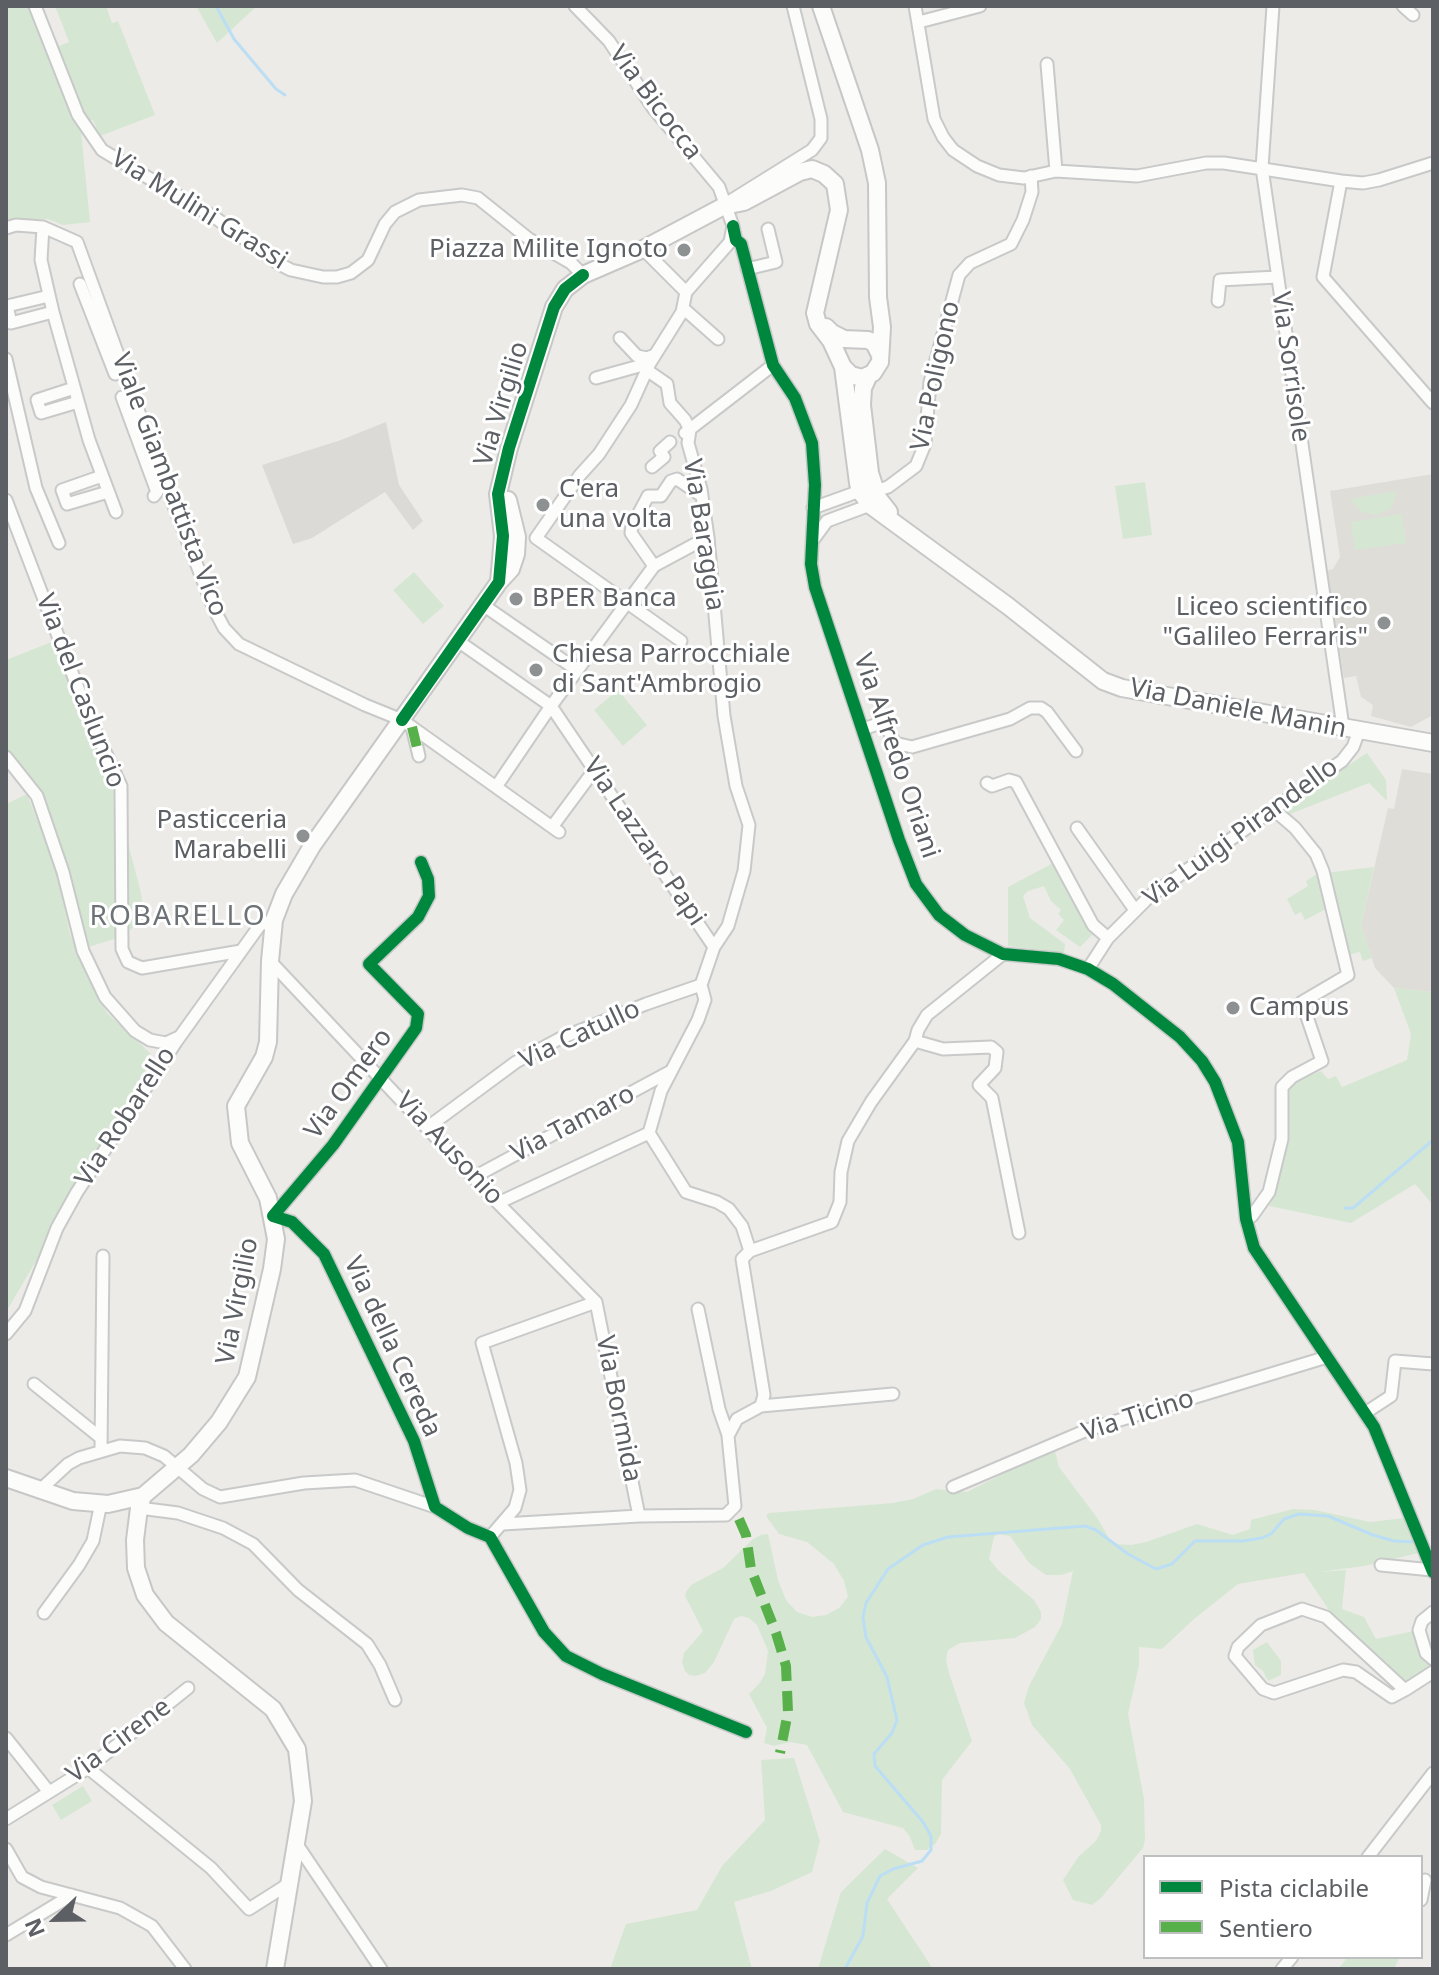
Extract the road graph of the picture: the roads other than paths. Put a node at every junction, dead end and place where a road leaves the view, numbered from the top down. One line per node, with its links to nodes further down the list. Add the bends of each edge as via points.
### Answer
1 (35, 6): 24 (street, Via Mulini Grassi, via 78,115 102,150 291,270 323,277 351,273 368,260 395,212 419,200 462,195 478,198)
2 (575, 6): 17 (street, Via Bicocca, via 609,41 653,108 714,180)
3 (793, 6): 17 (street, via 821,138 812,150)
4 (821, 6): 29 (main road, via 874,165)
5 (915, 6): 10 (street)
6 (980, 6): 10 (street)
7 (1273, 6): 13 (street, Via Sorrisole)
8 (1403, 6): 9 (street)
9 (1413, 15)
10 (919, 22): 15 (street, via 934,119 943,137 977,166 1018,178)
11 (1047, 64): 14 (street)
12 (1433, 163): 16 (street, via 1379,180)
13 (1262, 168): 14 (street, via 1206,163 1137,176); 16 (street); 25 (street, Via Sorrisole)
14 (1056, 171): 15 (street)
15 (1031, 176): 64 (street, Via Poligono, via 1032,192 1011,244 970,263 959,275 930,382 925,444 916,466)
16 (1341, 181): 52 (street, via 1323,277)
17 (724, 206): 18 (street); 22 (main road, Via Virgilio); 30 (main road, Via Virgilio, via 744,202 806,170 830,178 839,210)
18 (733, 226): 23 (street, Via Alfredo Oriani); 27 (street, via 730,242)
19 (43, 227): 20 (street); 28 (street, via 41,260); 36 (street, Viale Giambattista Vico, via 77,242)
20 (6, 228)
21 (768, 229): 23 (street, via 776,262)
22 (643, 249): 24 (main road, Via Virgilio); 27 (street)
23 (747, 269): 44 (street, Via Alfredo Oriani)
24 (583, 275): 69 (main road, Via Virgilio, via 554,307 502,475)
25 (1277, 277): 31 (street, via 1220,280); 83 (street, Via Sorrisole)
26 (80, 284): 36 (street)
27 (686, 292): 33 (street)
28 (49, 296): 32 (street); 34 (street)
29 (878, 297): 39 (main road, via 869,329); 40 (main road)
30 (819, 300): 39 (main road, via 827,328 838,337); 43 (main road, via 818,324)
31 (1218, 301)
32 (27, 302): 35 (street); 35 (street, via 7,306 11,323)
33 (683, 308): 38 (street); 42 (street)
34 (53, 312): 35 (street); 48 (street)
35 (31, 318)
36 (100, 331): 45 (street); 55 (street, Viale Giambattista Vico)
37 (620, 338): 42 (street)
38 (718, 339)
39 (854, 339): 40 (main road, via 874,343); 43 (main road, via 843,349)
40 (880, 355): 46 (main road, via 878,368)
41 (6, 359): 72 (street, via 36,488)
42 (651, 363): 47 (street); 54 (street, Via Baraggia, via 667,384 670,403 685,420); 71 (street, via 612,435)
43 (842, 364): 46 (main road, via 851,375); 64 (main road, Via Daniele Manin)
44 (773, 365): 54 (street); 67 (street, Via Alfredo Oriani, via 795,398 812,443)
45 (115, 374)
46 (868, 377): 64 (main road, Via Daniele Manin, via 862,405)
47 (596, 378)
48 (74, 388): 49 (street); 51 (street)
49 (55, 394): 53 (street); 53 (street, via 37,400 41,413)
50 (122, 397): 57 (street)
51 (78, 402): 53 (street); 59 (street)
52 (1433, 403)
53 (59, 408)
54 (686, 432): 63 (street, Via Baraggia)
55 (151, 442): 57 (street); 81 (street, Viale Giambattista Vico, via 224,628 239,644)
56 (670, 442): 58 (street)
57 (138, 447): 62 (street, via 157,492)
58 (652, 467)
59 (102, 476): 60 (street); 61 (street)
60 (82, 483): 65 (street); 65 (street, via 62,490 67,504)
61 (108, 492): 65 (street); 68 (street)
62 (154, 496)
63 (702, 496): 70 (street, Via Baraggia); 74 (street, via 677,479 661,496 648,496 631,533)
64 (868, 496): 67 (street); 73 (street, via 827,521); 83 (main road, Via Daniele Manin, via 1103,681)
65 (87, 498)
66 (6, 500): 98 (street, Via del Casluncio, via 121,786 122,949 128,962 142,968)
67 (813, 508): 73 (street, Via Alfredo Oriani)
68 (116, 512)
69 (510, 536): 71 (street); 76 (main road, Via Virgilio, via 516,554 511,569)
70 (708, 537): 74 (street); 97 (street, Via Baraggia, via 724,716 749,825 744,871 728,926)
71 (536, 538): 75 (street)
72 (59, 543)
73 (811, 544): 82 (street, Via Alfredo Oriani, via 815,587)
74 (654, 566): 75 (street)
75 (623, 600): 78 (street); 79 (street)
76 (483, 605): 77 (main road, Via Virgilio); 79 (street)
77 (458, 641): 80 (street, Via Lazzaro Papi); 81 (main road, Via Virgilio)
78 (681, 641)
79 (577, 670): 80 (street)
80 (551, 706): 88 (street, Via Lazzaro Papi); 90 (street)
81 (407, 724): 86 (street); 90 (street, Viale Giambattista Vico); 95 (main road, Via Virgilio, via 312,846)
82 (863, 729): 85 (street, Via Alfredo Oriani, via 884,722 895,743 912,747 1041,708); 99 (street, Via Alfredo Oriani, via 916,884 939,915)
83 (1351, 729): 84 (main road, Via Daniele Manin); 91 (street, Via Luigi Pirandello, via 1353,747 1342,761)
84 (1433, 743)
85 (1076, 751)
86 (419, 756)
87 (6, 757): 103 (street, via 37,796 83,951 105,997 150,1040 166,1043)
88 (595, 769): 90 (street, Viale Giambattista Vico, via 555,830); 97 (street, Via Lazzaro Papi)
89 (987, 783): 96 (street, via 1016,782 1093,925)
90 (496, 787)
91 (1273, 809): 94 (street, Via Luigi Pirandello); 112 (street, via 1316,854 1348,975 1302,1002 1322,1061 1282,1087 1282,1139 1269,1192)
92 (1077, 828): 94 (street)
93 (421, 862): 106 (street, Via Omero, via 429,896 418,917 369,964 418,1014 416,1028)
94 (1135, 910): 96 (street, Via Luigi Pirandello)
95 (274, 920): 98 (street, Via Robarello, via 260,925); 100 (main road, Via Virgilio)
96 (1108, 938): 101 (street, Via Luigi Pirandello)
97 (714, 947): 102 (street, Via Lazzaro Papi)
98 (241, 951): 103 (street, Via Robarello)
99 (1003, 954): 101 (street, Via Alfredo Oriani, via 1059,959); 104 (street, via 927,1015)
100 (270, 961): 106 (street, Via Ausonio); 111 (main road, Via Virgilio, via 268,1042 236,1106 240,1143)
101 (1088, 969): 112 (street, Via Alfredo Oriani, via 1170,1029 1208,1071 1238,1142)
102 (701, 985): 105 (street, Via Lazzaro Papi, via 705,1000); 107 (street, Via Catullo, via 559,1039 516,1062)
103 (179, 1036): 118 (street, Via Robarello, via 77,1192 25,1311)
104 (915, 1041): 113 (street, via 943,1049 991,1047 997,1052 995,1068 979,1085 992,1098); 114 (street, via 848,1141 832,1222)
105 (672, 1071): 108 (street, Via Lazzaro Papi); 109 (street, Via Tamaro)
106 (382, 1077): 107 (street, Via Ausonio); 111 (street, Via Omero)
107 (428, 1127): 109 (street, Via Ausonio)
108 (649, 1133): 110 (street); 114 (street, via 686,1192 729,1209 742,1226)
109 (474, 1177): 110 (street, Via Ausonio)
110 (498, 1203): 116 (street, Via Ausonio)
111 (273, 1216): 127 (main road, Via Virgilio, via 272,1269 247,1377 219,1422); 133 (street, Via della Cereda, via 292,1222 324,1254 414,1441)
112 (1246, 1219): 119 (street, Via Alfredo Oriani, via 1261,1262)
113 (1019, 1233)
114 (750, 1251): 123 (street, via 742,1259 764,1395)
115 (103, 1256): 126 (street)
116 (596, 1302): 134 (street, Via Bormida); 135 (street, via 482,1343 520,1490)
117 (698, 1309): 125 (street)
118 (6, 1334)
119 (1327, 1357): 124 (street, Via Alfredo Oriani); 129 (street, Via Ticino, via 1087,1430)
120 (1433, 1364): 124 (street, via 1395,1361 1391,1396)
121 (34, 1384): 126 (street)
122 (893, 1394): 123 (street)
123 (761, 1406): 125 (street, via 737,1419)
124 (1365, 1413): 138 (street, Via Alfredo Oriani)
125 (728, 1436): 134 (street, Via Bormida, via 735,1506 726,1515)
126 (101, 1444): 127 (street, via 145,1448); 130 (street)
127 (177, 1467): 131 (main road, Via Virgilio); 133 (street, via 220,1497 355,1480)
128 (6, 1478): 130 (main road)
129 (953, 1487)
130 (40, 1490): 132 (main road)
131 (141, 1502): 132 (main road); 145 (street, via 253,1544 298,1590 367,1644); 152 (main road, via 136,1568 145,1595 166,1623 273,1709 297,1749 303,1801)
132 (101, 1503): 140 (street, via 93,1541)
133 (435, 1507): 136 (street)
134 (639, 1516): 135 (street, Via Bormida)
135 (503, 1524): 136 (street)
136 (490, 1537): 146 (street, via 544,1632 566,1656)
137 (1381, 1565): 138 (street)
138 (1432, 1571)
139 (1433, 1612): 141 (street, via 1419,1630)
140 (44, 1613)
141 (1433, 1659)
142 (1433, 1672): 144 (street)
143 (188, 1688): 148 (street, Via Cirene)
144 (1405, 1690): 144 (street, via 1326,1617 1302,1609 1261,1625 1235,1656 1263,1689 1274,1693 1343,1670 1356,1672 1392,1697)
145 (395, 1700)
146 (746, 1732)
147 (6, 1738): 150 (street, Via Cirene)
148 (88, 1768): 150 (street, Via Cirene); 155 (street, via 211,1868 249,1909)
149 (1433, 1773): 154 (street)
150 (49, 1792): 151 (street, Via Cirene)
151 (6, 1819)
152 (296, 1843): 155 (main road); 160 (street)
153 (6, 1849): 156 (street, via 22,1877)
154 (1370, 1855)
155 (290, 1883): 159 (main road)
156 (72, 1895): 157 (street); 158 (street, via 120,1908 152,1926)
157 (6, 1935)
158 (185, 1969)
159 (275, 1969)
160 (381, 1969)

